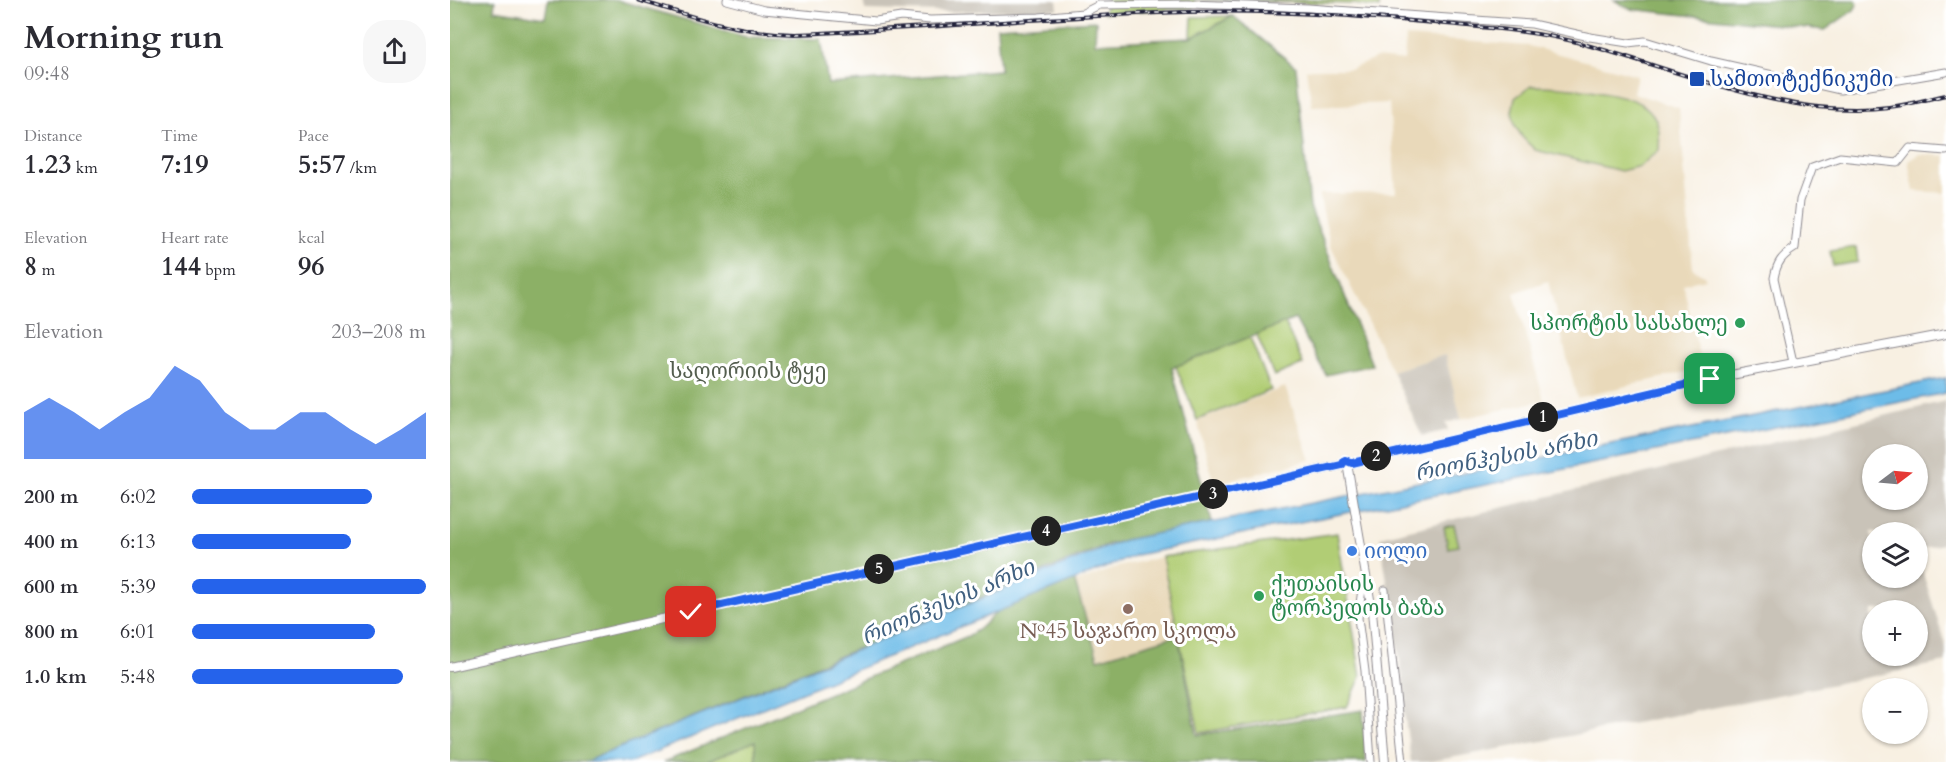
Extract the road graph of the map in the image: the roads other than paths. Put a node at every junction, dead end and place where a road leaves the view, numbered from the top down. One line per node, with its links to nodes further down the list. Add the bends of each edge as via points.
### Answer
1 (727, 0): 2 (street, via 764,10 876,21 901,17 1039,17 1083,13 1099,5 1308,8 1532,24 1590,38 1645,41 1711,61 1840,90)
2 (1946, 72)
3 (1946, 151): 5 (street, via 1910,148 1898,163 1840,157 1812,167 1800,200 1795,248 1783,255 1774,278)
4 (1946, 334): 5 (main road)
5 (1793, 363): 6 (main road, via 1653,391)
6 (1347, 466): 7 (main road); 9 (main road)
7 (1368, 582): 10 (street, via 1362,591 1358,618); 11 (main road)
8 (1385, 590): 12 (street)
9 (450, 667)
10 (1371, 762)
11 (1385, 762)
12 (1403, 762)

